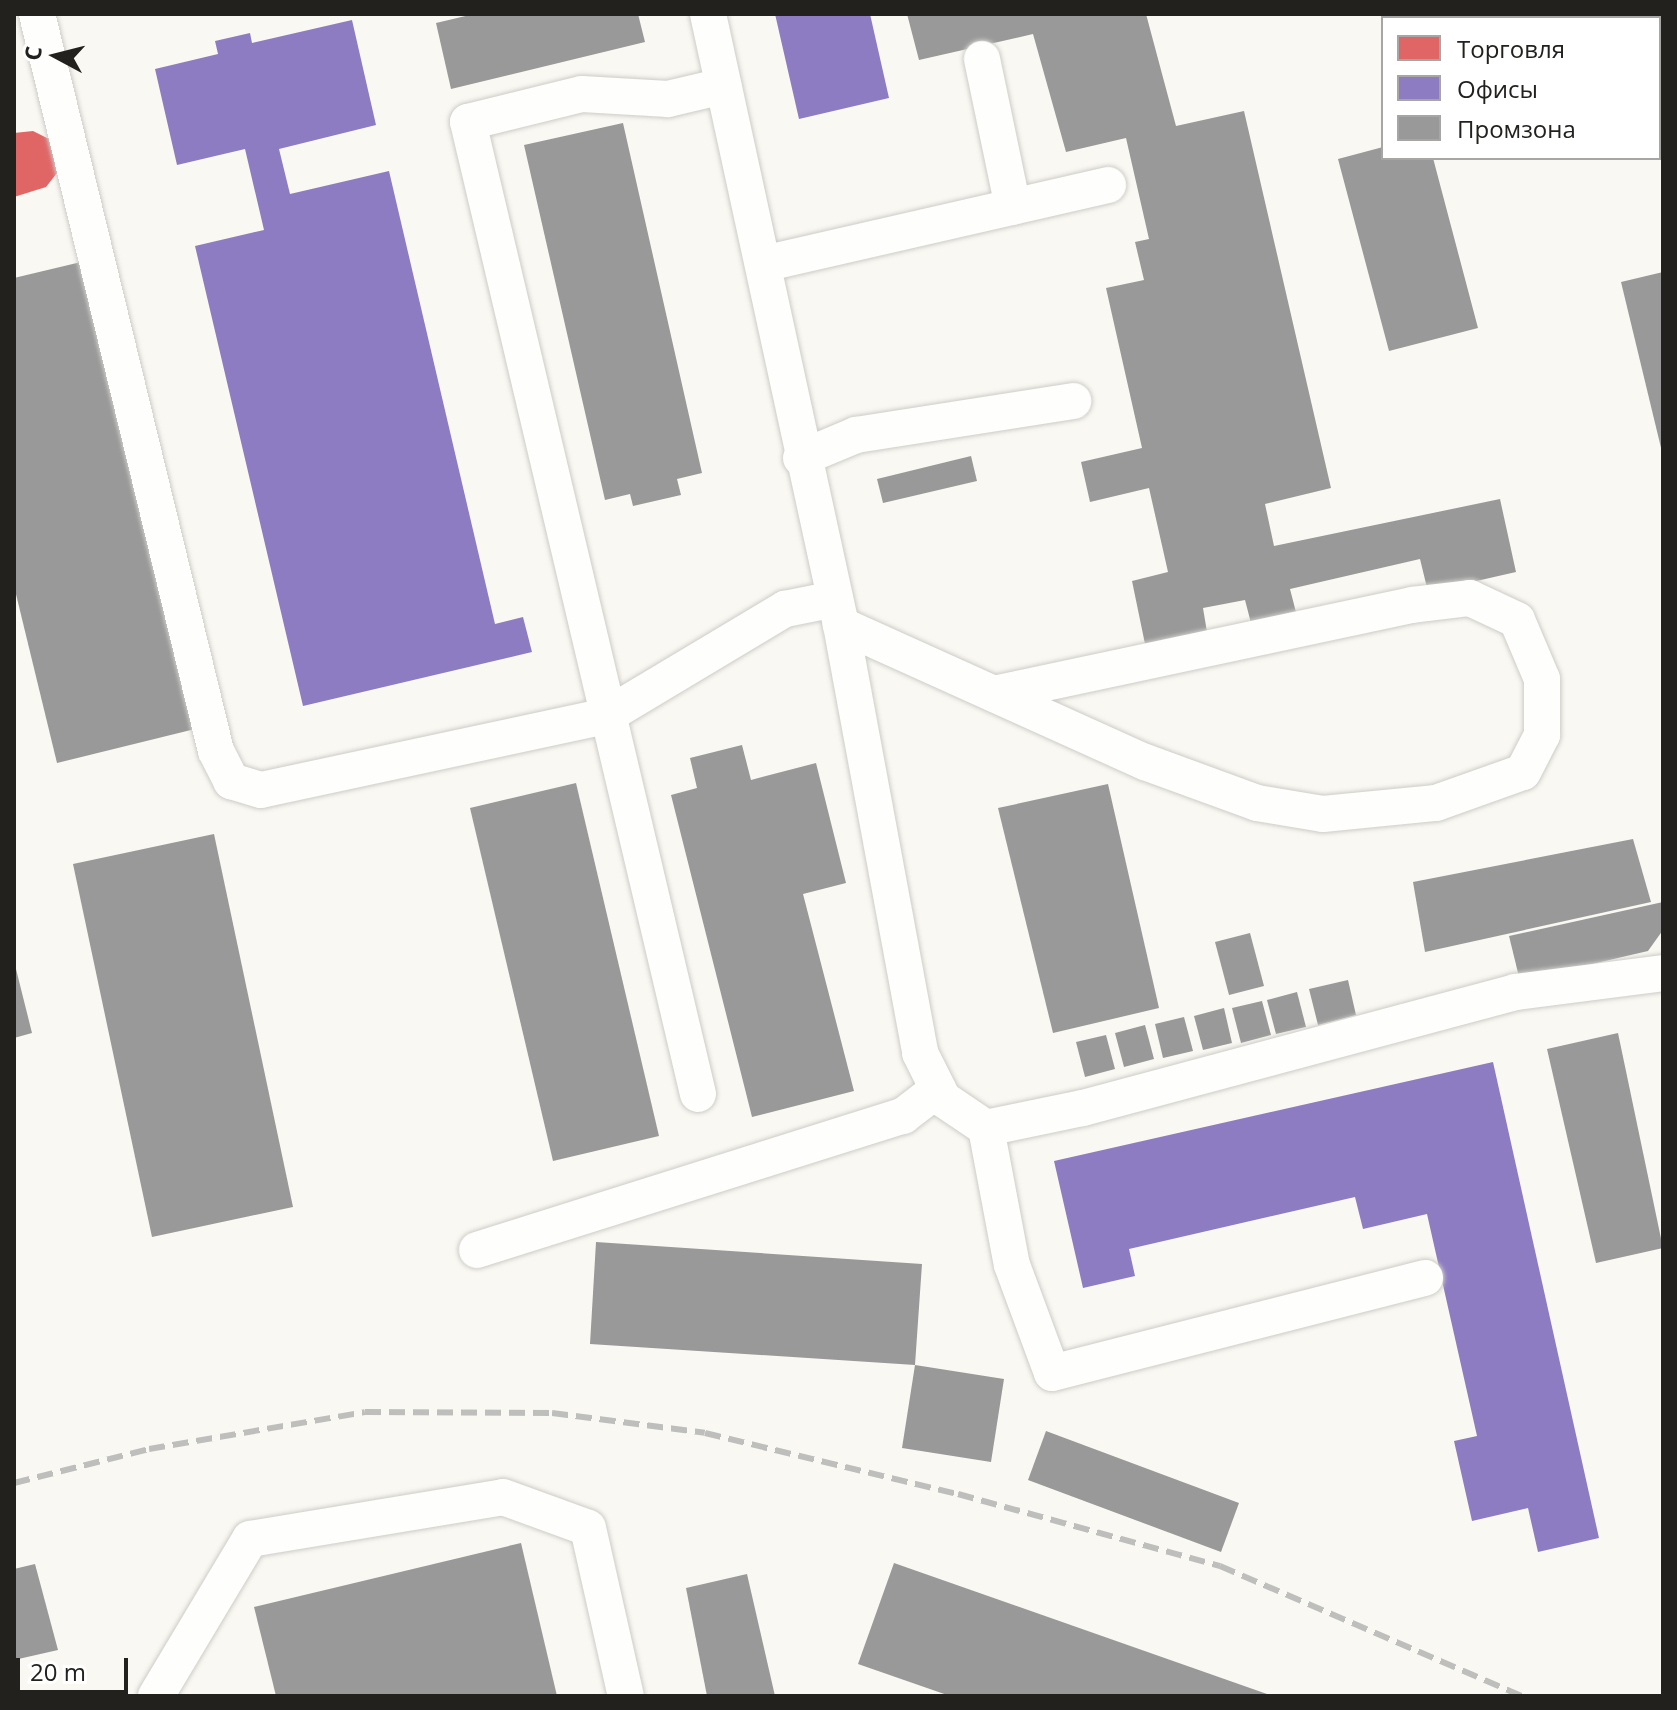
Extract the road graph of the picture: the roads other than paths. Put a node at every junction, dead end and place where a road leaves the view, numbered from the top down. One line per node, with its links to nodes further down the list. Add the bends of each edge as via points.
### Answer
1 (37, 14): 12 (lane, via 216,751 231,781 261,790)
2 (708, 14): 4 (lane)
3 (982, 59): 6 (lane)
4 (723, 86): 7 (lane); 12 (lane, via 668,99 582,94 468,122)
5 (1108, 185): 6 (lane)
6 (1013, 207): 7 (lane)
7 (763, 264): 9 (lane)
8 (1073, 401): 9 (lane, via 856,435)
9 (801, 458): 10 (lane)
10 (838, 612): 11 (lane); 12 (lane, via 785,609); 14 (lane, via 920,1053)
11 (994, 694): 11 (lane, via 1145,762 1257,803 1323,814 1436,803 1523,772 1542,735 1542,679 1517,620 1470,598 1396,608)
12 (606, 716): 15 (lane)
13 (1663, 973): 16 (lane, via 1515,992 1083,1108)
14 (938, 1089): 16 (lane, via 943,1099); 17 (lane, via 903,1116)
15 (698, 1094)
16 (986, 1128): 18 (lane, via 1012,1265 1052,1373)
17 (477, 1250)
18 (1425, 1278)
19 (156, 1696): 20 (lane, via 250,1539 503,1497 588,1528)
20 (626, 1696)

